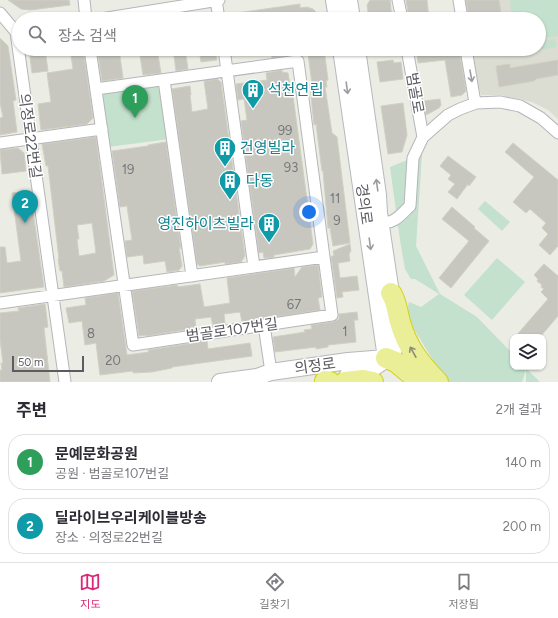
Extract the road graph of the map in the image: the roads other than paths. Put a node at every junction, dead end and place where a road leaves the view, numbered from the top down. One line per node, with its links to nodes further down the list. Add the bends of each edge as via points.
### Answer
1 (84, 0): 7 (street)
2 (217, 0): 8 (street); 9 (street)
3 (334, 0): 10 (street)
4 (350, 0): 11 (street)
5 (398, 0): 12 (street)
6 (459, 0): 13 (street)
7 (85, 12)
8 (144, 12)
9 (218, 12)
10 (336, 12)
11 (351, 12)
12 (401, 12)
13 (461, 12)
14 (0, 13): 15 (street)
15 (12, 26)
16 (20, 56): 29 (street, 의정로22번길)
17 (91, 56): 25 (street, 범골로107번길)
18 (225, 56): 23 (street)
19 (342, 56): 38 (street, 경의로, one-way to 38)
20 (358, 56): 32 (street, 경의로, one-way to 20)
21 (408, 56): 30 (street, 범골로)
22 (467, 56): 26 (street, one-way to 26)
23 (227, 71): 24 (street, 범골로107번길); 33 (street, 범골로107번길, via 298,61); 34 (street)
24 (164, 80): 25 (street, 범골로107번길); 35 (street)
25 (96, 89): 27 (street, 범골로107번길)
26 (476, 103): 28 (street, via 500,102 520,106 541,118); 30 (street, via 448,115)
27 (102, 129): 29 (street); 36 (street, 범골로107번길)
28 (558, 133)
29 (30, 138): 31 (street); 37 (street, 의정로22번길)
30 (423, 138): 32 (street, via 413,158 410,206 389,223 384,221)
31 (0, 143)
32 (379, 212): 38 (street, 경의로)
33 (324, 257): 34 (street); 40 (street, 범골로107번길, via 332,315)
34 (254, 267): 35 (street)
35 (192, 276): 36 (street)
36 (124, 286): 37 (street); 40 (street, 범골로107번길, via 133,345)
37 (53, 296): 39 (street); 44 (street, 의정로22번길)
38 (385, 296): 41 (street, 경의로, via 390,301 395,333); 42 (street, via 376,342 371,350); 51 (highway, one-way to 38, via 421,365 411,349 400,324 396,300)
39 (0, 303)
40 (264, 325): 43 (street)
41 (391, 352): 42 (street, 의정로); 46 (street, 의정로, via 376,367 364,373 335,377); 49 (highway, via 395,372); 50 (highway, via 396,362)
42 (348, 361): 43 (street, 의정로)
43 (271, 372): 45 (street, 의정로, via 257,377)
44 (66, 382)
45 (220, 382)
46 (325, 382)
47 (345, 382): 48 (highway)
48 (373, 382)
49 (405, 382)
50 (420, 382)
51 (438, 382)

